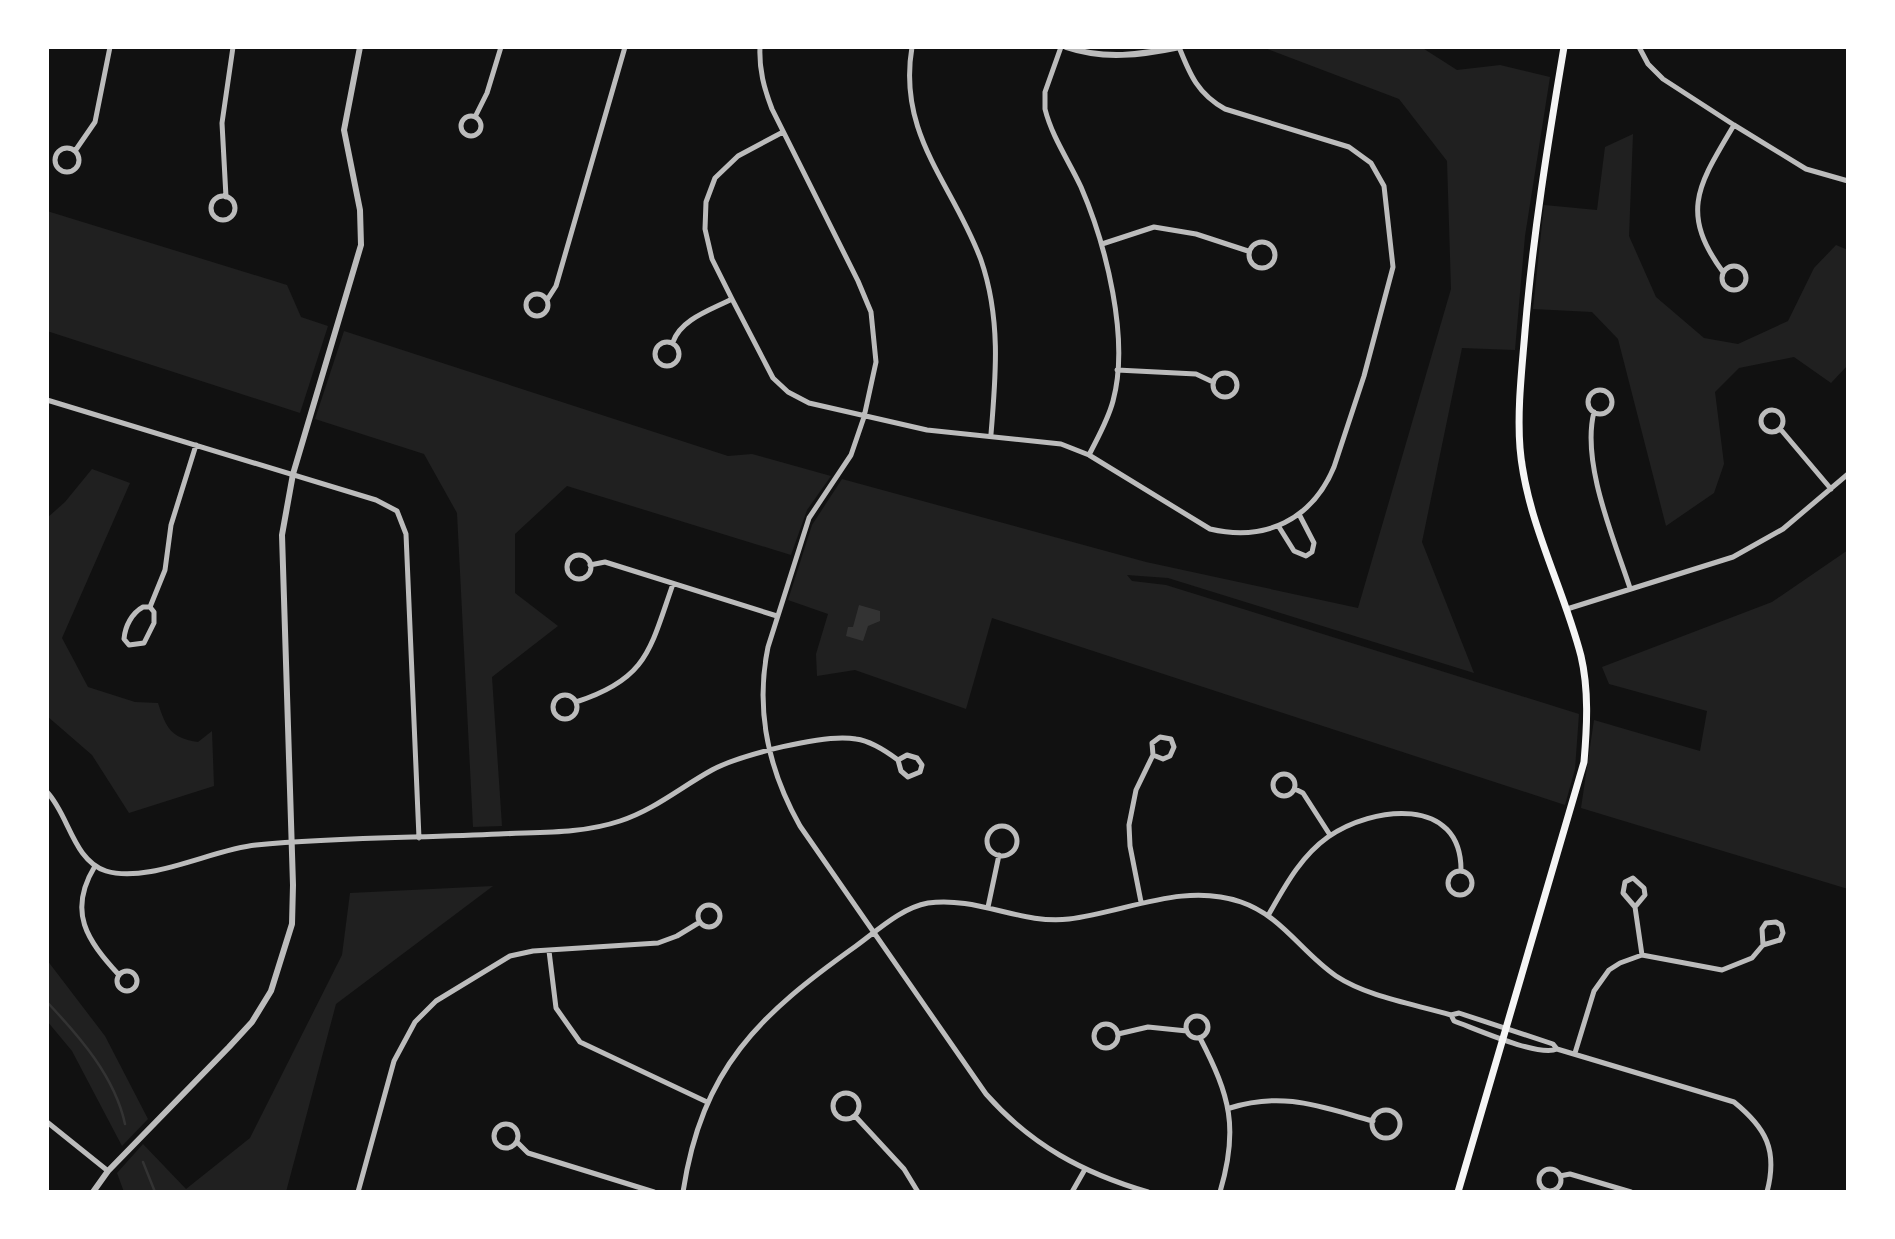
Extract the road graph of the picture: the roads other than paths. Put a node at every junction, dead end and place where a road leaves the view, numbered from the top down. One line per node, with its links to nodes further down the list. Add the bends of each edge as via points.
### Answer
1 (110, 47): 15 (street, via 94,121)
2 (233, 47): 17 (street, via 222,123)
3 (360, 47): 33 (street, via 344,130 361,218 361,246)
4 (501, 47): 12 (street)
5 (625, 47): 22 (street, via 556,286)
6 (760, 47): 14 (street, via 764,88)
7 (912, 47): 30 (street, via 907,84 915,123 971,236 990,290 997,340)
8 (1064, 47): 9 (street, via 1132,56); 18 (street, via 1045,92 1045,109)
9 (1179, 47): 36 (street, via 1192,79 1212,102 1349,147 1371,163 1384,186 1392,278 1334,467 1318,497)
10 (1564, 47): 42 (main road, via 1538,202 1522,364 1520,447 1535,522)
11 (1639, 47): 13 (street, via 1663,79)
12 (475, 117)
13 (1734, 125): 16 (street, via 1806,169); 20 (street, via 1701,182 1696,207 1701,236)
14 (783, 132): 21 (street, via 728,162 710,188 705,214 707,243); 28 (street, via 871,312 876,362)
15 (75, 151): 15 (street, via 59,151 55,161 59,169 67,172 76,166)
16 (1848, 181)
17 (226, 197): 17 (street, via 211,205 213,216 220,220 228,219 234,210)
18 (1102, 244): 19 (street, via 1154,227 1196,234); 24 (street, via 1112,286)
19 (1248, 251): 19 (street, via 1251,261 1262,268 1275,259 1267,243 1257,242)
20 (1723, 272): 20 (street, via 1721,278 1728,288 1744,285 1746,276 1741,269 1729,267)
21 (732, 299): 23 (street, via 686,324); 28 (street, via 773,378 788,392 809,404)
22 (547, 300): 22 (street, via 542,295 531,296 527,309 531,315 542,316 549,307)
23 (673, 342): 23 (street, via 656,349 660,363 668,366 677,360)
24 (1117, 370): 25 (street, via 1196,374); 32 (street, via 1113,403)
25 (1213, 382): 25 (street, via 1219,396 1231,395 1236,388 1228,373)
26 (48, 402): 31 (street)
27 (1594, 412): 27 (street, via 1602,414 1611,407 1607,392 1591,395); 40 (street, via 1597,479)
28 (864, 417): 30 (street, via 926,430); 43 (street, via 845,469 809,518)
29 (1782, 430): 29 (street, via 1782,415 1772,409 1761,418 1763,428); 35 (street)
30 (991, 434): 32 (street, via 1045,440)
31 (196, 445): 33 (street); 41 (street, via 171,524 165,570)
32 (1088, 455): 37 (street, via 1210,529 1229,534)
33 (293, 474): 51 (street, via 376,499 397,511 406,534); 52 (street, via 281,564)
34 (1848, 474): 35 (street)
35 (1831, 489): 40 (street, via 1783,529 1733,557)
36 (1300, 516): 37 (street); 37 (street, via 1314,543 1306,556 1294,551)
37 (1279, 527)
38 (590, 565): 38 (street, via 578,555 567,567 572,576 580,578); 39 (street, via 605,562)
39 (673, 584): 43 (street); 44 (street, via 638,669 610,690)
40 (1630, 588): 42 (street)
41 (150, 607): 41 (street, via 139,608 132,617 124,634 129,645 139,646 146,639 155,618)
42 (1567, 609): 67 (main road, via 1584,677 1584,762)
43 (777, 616): 45 (street, via 763,686)
44 (576, 702): 44 (street, via 560,695 553,704 554,712 560,718 572,717)
45 (770, 751): 47 (street, via 846,737 870,743); 51 (street, via 716,768 648,810 606,825); 61 (street, via 783,796 800,826)
46 (1153, 755): 46 (street, via 1170,756 1171,740 1164,736 1154,740); 56 (street, via 1136,790 1129,825)
47 (898, 760): 47 (street, via 908,777 920,772 917,758 907,755)
48 (1295, 789): 48 (street, via 1289,775 1279,776 1273,784 1280,796); 50 (street, via 1303,793)
49 (47, 792): 54 (street, via 79,849)
50 (1330, 835): 55 (street, via 1376,816 1417,813 1445,827 1458,847); 59 (street, via 1302,863)
51 (419, 838): 52 (street)
52 (292, 843): 54 (street, via 238,848 125,874); 80 (street, via 292,924 271,991 244,1030)
53 (999, 855): 53 (street, via 1009,854 1016,844 1013,832 1004,826 993,828 987,839 989,848); 57 (street)
54 (95, 866): 65 (street, via 82,895 84,927 96,950)
55 (1461, 871): 55 (street, via 1448,881 1458,895 1472,885 1468,874)
56 (1141, 902): 57 (street, via 1058,920); 59 (street, via 1194,895 1240,902)
57 (988, 907): 61 (street, via 945,901 925,904 907,910)
58 (1635, 907): 58 (street, via 1645,895 1633,878 1625,882 1623,893); 64 (street)
59 (1269, 914): 66 (street, via 1337,976 1364,989)
60 (700, 922): 60 (street, via 715,925 718,909 702,907); 63 (street, via 658,943)
61 (874, 933): 74 (street, via 777,1005 747,1039); 81 (street, via 986,1094 1005,1115)
62 (1763, 946): 62 (street, via 1780,940 1782,925 1766,923); 64 (street, via 1752,958 1722,970)
63 (550, 951): 74 (street, via 556,1007 580,1042); 84 (street, via 510,956 450,990 415,1022 394,1061)
64 (1642, 955): 73 (street, via 1620,963 1601,980)
65 (119, 975)
66 (1451, 1015): 67 (street, via 1459,1013); 71 (street, via 1454,1021)
67 (1507, 1029): 71 (main road); 72 (street)
68 (1186, 1031): 69 (street, via 1148,1027); 70 (street); 70 (street, via 1192,1017 1203,1017 1209,1030)
69 (1118, 1034): 69 (street, via 1112,1026 1102,1024 1093,1037 1105,1048 1113,1045)
70 (1200, 1038): 75 (street)
71 (1505, 1039): 72 (street, via 1550,1052); 91 (main road)
72 (1557, 1049): 73 (street)
73 (1575, 1053): 93 (street, via 1734,1102 1762,1131 1768,1145 1772,1163)
74 (707, 1102): 86 (street)
75 (1230, 1108): 77 (street, via 1287,1099); 90 (street, via 1230,1155)
76 (855, 1116): 76 (street, via 856,1098 848,1093 836,1096 832,1107 837,1116 844,1120); 87 (street, via 904,1169)
77 (1373, 1121): 77 (street, via 1374,1130 1384,1138 1400,1127 1391,1111 1378,1113)
78 (47, 1122): 80 (street)
79 (517, 1142): 79 (street, via 512,1125 495,1130 499,1145 506,1148); 85 (street, via 528,1153)
80 (108, 1171): 83 (street)
81 (1084, 1171): 88 (street); 89 (street)
82 (1560, 1176): 82 (street, via 1547,1170 1539,1183 1552,1191 1560,1186); 92 (street, via 1570,1174)
83 (93, 1192)
84 (358, 1192)
85 (654, 1192)
86 (682, 1192)
87 (918, 1192)
88 (1072, 1192)
89 (1147, 1192)
90 (1220, 1192)
91 (1458, 1192)
92 (1631, 1192)
93 (1767, 1192)

